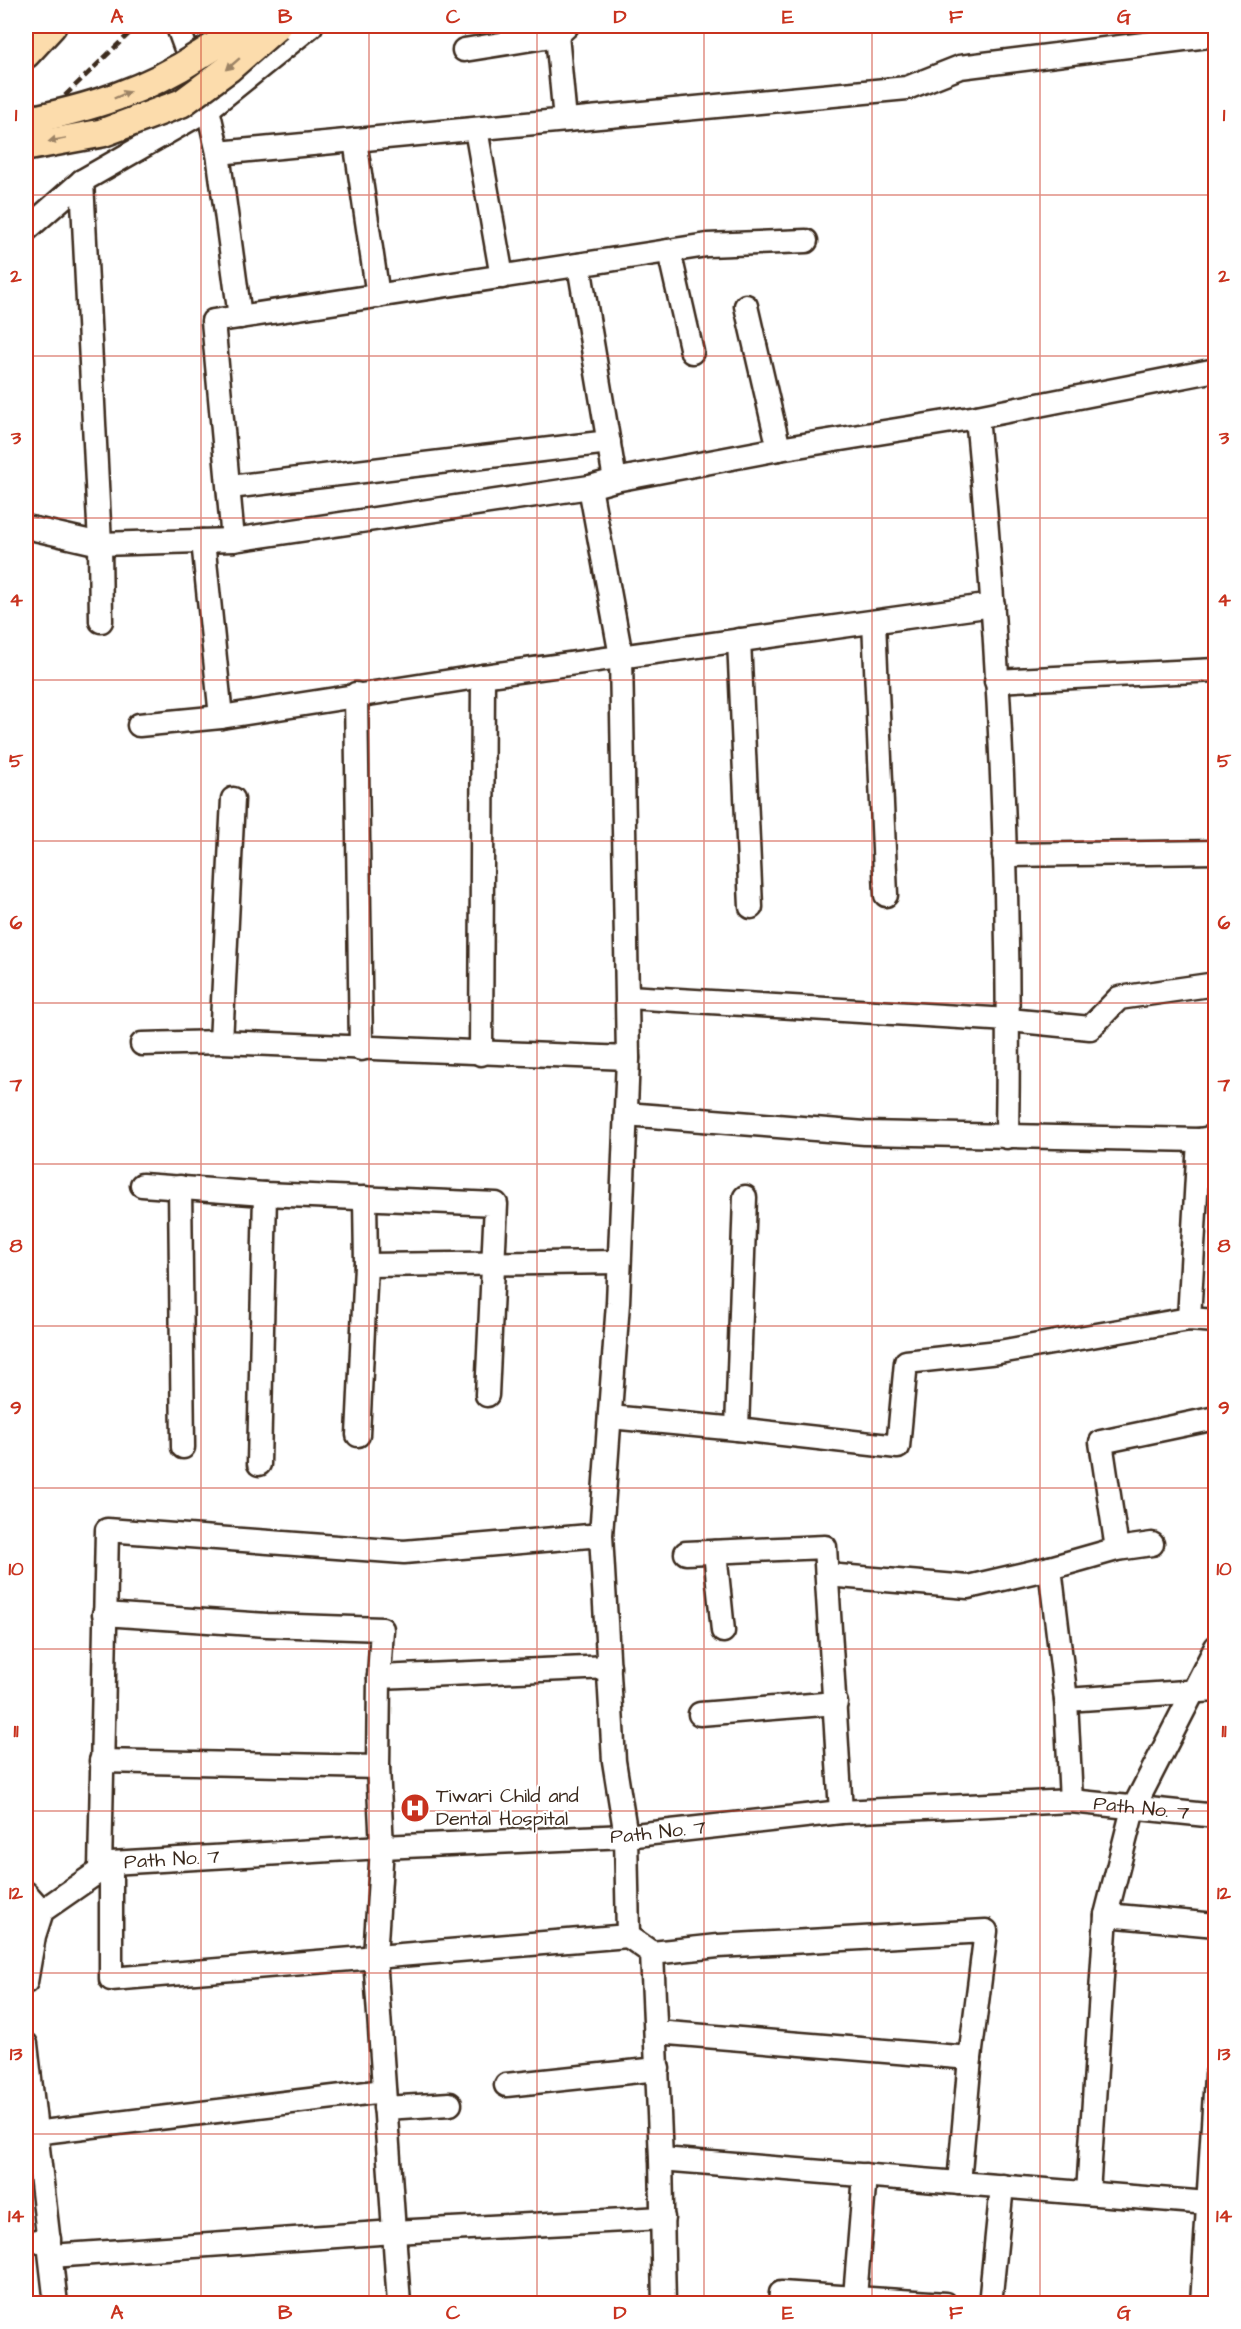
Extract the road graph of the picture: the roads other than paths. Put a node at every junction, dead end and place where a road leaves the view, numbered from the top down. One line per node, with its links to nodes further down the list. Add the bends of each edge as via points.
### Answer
1 (37, 26): 8 (main road)
2 (52, 26): 11 (main road)
3 (184, 26): 12 (street, via 179,30)
4 (241, 26): 14 (main road, one-way to 4, bridge, via 105,102 172,74)
5 (277, 26): 12 (main road, one-way to 12, bridge, via 228,69)
6 (310, 26): 12 (street)
7 (562, 30): 10 (street); 13 (street)
8 (26, 34)
9 (1215, 34): 13 (street, via 960,67 907,88)
10 (464, 50)
11 (26, 54)
12 (204, 99): 17 (main road, one-way to 17, bridge, via 182,103 102,133); 18 (street); 19 (street)
13 (565, 120): 15 (street)
14 (26, 121)
15 (476, 129): 16 (street); 24 (street)
16 (355, 140): 18 (street); 25 (street)
17 (26, 147)
18 (218, 153): 27 (street)
19 (82, 181): 20 (street); 39 (street)
20 (26, 230)
21 (806, 241): 22 (street, via 707,245)
22 (669, 251): 23 (street); 28 (street)
23 (579, 265): 24 (street); 31 (street)
24 (502, 277): 25 (street)
25 (378, 296): 27 (street)
26 (746, 306): 32 (street)
27 (240, 316): 34 (street, via 213,321)
28 (692, 352)
29 (1215, 370): 30 (street)
30 (977, 417): 32 (street); 40 (street)
31 (609, 442): 33 (street); 34 (street)
32 (779, 449): 33 (street)
33 (615, 480): 35 (street)
34 (230, 487): 37 (street)
35 (590, 487): 37 (street); 44 (street)
36 (26, 526): 39 (street)
37 (233, 540): 38 (street)
38 (203, 541): 39 (street); 49 (street)
39 (100, 544): 41 (street)
40 (993, 606): 42 (street); 47 (street)
41 (101, 621)
42 (874, 622): 43 (street); 54 (street)
43 (739, 640): 44 (street); 55 (street)
44 (621, 656): 46 (street); 57 (street)
45 (1215, 670): 47 (street)
46 (483, 676): 48 (street); 62 (street)
47 (996, 681): 53 (street)
48 (356, 694): 49 (street); 61 (street)
49 (221, 717): 50 (street)
50 (139, 725)
51 (233, 799): 59 (street)
52 (1215, 852): 53 (street)
53 (1004, 855): 58 (street)
54 (886, 896)
55 (751, 907)
56 (1215, 984): 58 (street, via 1119,998 1090,1028)
57 (628, 997): 58 (street); 63 (street)
58 (1009, 1020): 65 (street)
59 (221, 1042): 60 (street); 61 (street)
60 (142, 1044)
61 (361, 1049): 62 (street)
62 (481, 1054): 63 (street)
63 (628, 1059): 64 (street)
64 (626, 1114): 65 (street, via 866,1133); 72 (street)
65 (1007, 1137): 66 (street)
66 (1207, 1138): 75 (street)
67 (142, 1185): 68 (street)
68 (180, 1187): 69 (street); 82 (street)
69 (265, 1194): 71 (street); 83 (street)
70 (745, 1197): 80 (street)
71 (365, 1198): 73 (street); 74 (street, via 496,1204)
72 (620, 1262): 74 (street); 78 (street)
73 (366, 1265): 74 (street); 81 (street)
74 (493, 1265): 77 (street)
75 (1189, 1320): 76 (street); 80 (street, via 999,1352 906,1362 898,1447)
76 (1215, 1321)
77 (487, 1395)
78 (610, 1417): 80 (street); 84 (street)
79 (1215, 1418): 86 (street, via 1101,1442)
80 (737, 1429)
81 (358, 1435)
82 (183, 1447)
83 (259, 1464)
84 (601, 1535): 91 (street, via 404,1552 107,1530); 94 (street)
85 (1152, 1544): 86 (street)
86 (1117, 1549): 89 (street)
87 (715, 1551): 88 (street); 90 (street, via 825,1547); 92 (street)
88 (686, 1553)
89 (1050, 1568): 90 (street, via 968,1587); 98 (street)
90 (827, 1575): 99 (street)
91 (104, 1614): 95 (street, via 382,1629); 101 (street)
92 (723, 1631)
93 (1215, 1647): 97 (street)
94 (609, 1667): 95 (street); 107 (street, via 614,1761)
95 (379, 1677): 102 (street)
96 (1215, 1690): 97 (street)
97 (1192, 1693): 98 (street); 104 (street)
98 (1066, 1700): 103 (street)
99 (836, 1703): 100 (street); 105 (street)
100 (700, 1714)
101 (101, 1761): 102 (street); 109 (street)
102 (378, 1767): 108 (street)
103 (1071, 1801): 104 (street, Path No. 7); 105 (street, Path No. 7)
104 (1133, 1809): 106 (street, Path No. 7); 112 (street)
105 (841, 1812): 107 (street, Path No. 7)
106 (1215, 1816)
107 (626, 1836): 108 (street, Path No. 7); 114 (street)
108 (382, 1847): 109 (street, Path No. 7); 116 (street)
109 (105, 1867): 111 (street, Path No. 7); 116 (street, via 111,1979)
110 (26, 1893): 111 (street)
111 (42, 1911): 117 (street)
112 (1106, 1915): 113 (street); 131 (street)
113 (1215, 1925)
114 (628, 1936): 115 (street); 116 (street)
115 (652, 1953): 118 (street); 120 (street, via 986,1932)
116 (375, 1957): 124 (street)
117 (26, 1982)
118 (656, 2032): 120 (street); 121 (street)
119 (26, 2044): 126 (street)
120 (970, 2058): 129 (street)
121 (658, 2069): 123 (street); 127 (street)
122 (1215, 2076): 132 (street)
123 (506, 2085)
124 (385, 2100): 125 (street); 126 (street); 134 (street)
125 (450, 2104)
126 (31, 2133): 136 (street)
127 (662, 2158): 128 (street); 133 (street)
128 (865, 2175): 129 (street); 137 (street)
129 (959, 2183): 130 (street)
130 (1002, 2186): 131 (street); 143 (street)
131 (1088, 2193): 132 (street)
132 (1208, 2203): 144 (street)
133 (663, 2218): 134 (street); 140 (street)
134 (394, 2232): 136 (street); 139 (street)
135 (26, 2243): 136 (street)
136 (50, 2247): 138 (street)
137 (855, 2297): 141 (street, via 782,2293); 142 (street)
138 (57, 2304)
139 (399, 2304)
140 (664, 2304)
141 (780, 2304)
142 (945, 2304)
143 (990, 2304)
144 (1202, 2304)

